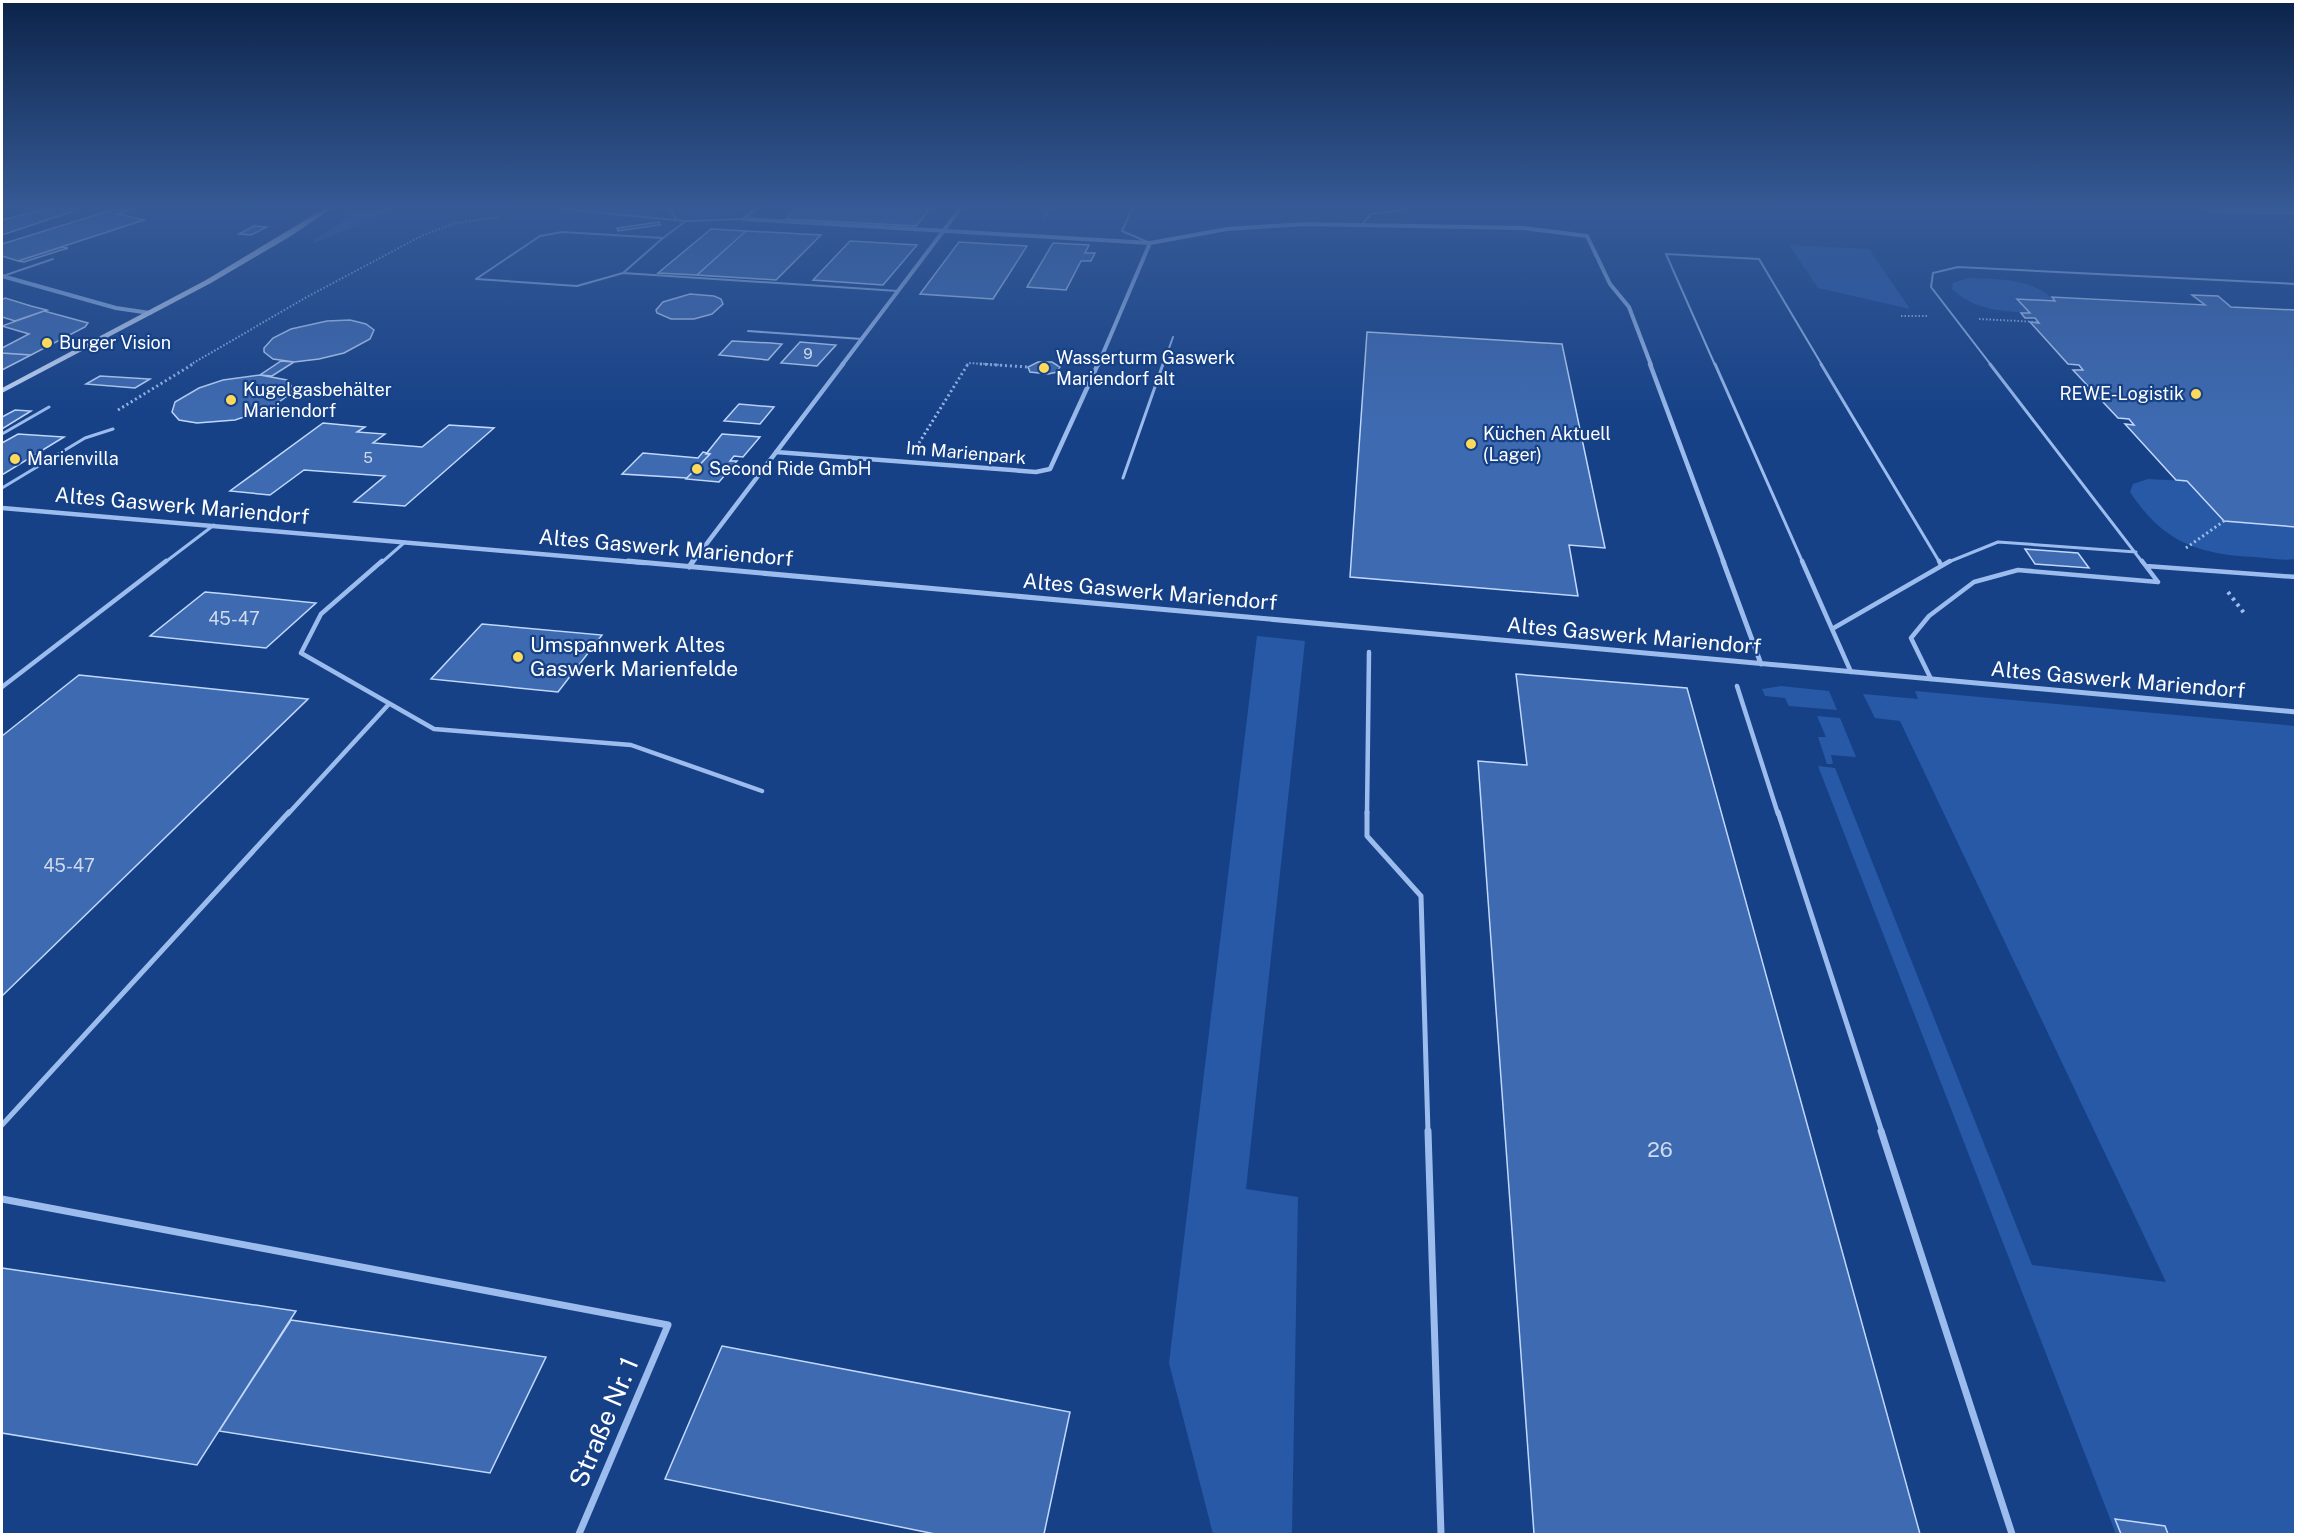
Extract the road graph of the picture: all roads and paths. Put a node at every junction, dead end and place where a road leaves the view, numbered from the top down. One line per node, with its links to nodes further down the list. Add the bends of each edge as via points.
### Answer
1 (18, 281): 16 (street, via 116,309)
2 (208, 281): 16 (main road)
3 (336, 281): 23 (path)
4 (501, 281): 5 (lane, via 577,286)
5 (596, 281)
6 (740, 281): 15 (lane)
7 (905, 281): 15 (street)
8 (1134, 281): 27 (street, Im Marienpark, via 1053,467 1036,472)
9 (1608, 281): 40 (street, via 1629,308)
10 (1678, 281): 38 (lane)
11 (1772, 281): 34 (lane)
12 (1932, 281): 33 (lane, via 1931,286)
13 (2229, 281): 14 (lane)
14 (2295, 284)
15 (898, 291): 19 (street)
16 (150, 313): 21 (main road)
17 (748, 331): 19 (lane)
18 (1173, 338): 28 (lane)
19 (861, 339): 26 (street)
20 (1028, 367): 27 (path, via 968,363)
21 (2, 391)
22 (49, 407): 25 (lane)
23 (114, 412)
24 (113, 429): 29 (lane, via 85,438)
25 (2, 434)
26 (776, 452): 27 (street, Im Marienpark); 36 (street)
27 (908, 462)
28 (1123, 478)
29 (2, 488)
30 (2, 508): 31 (street, Altes Gaswerk Mariendorf)
31 (214, 525): 32 (street, Altes Gaswerk Mariendorf); 43 (lane)
32 (405, 542): 36 (street, Altes Gaswerk Mariendorf); 45 (lane, via 321,614 301,653)
33 (2136, 552): 34 (lane, via 1998,542); 35 (lane)
34 (1941, 565): 38 (lane)
35 (2146, 566): 37 (lane); 42 (lane, via 2158,582 2018,570 1974,582 1929,616 1911,638)
36 (689, 567): 40 (street, Altes Gaswerk Mariendorf)
37 (2295, 577)
38 (1832, 629): 41 (lane)
39 (1369, 652): 51 (lane, via 1367,836 1421,896)
40 (1761, 664): 41 (street, Altes Gaswerk Mariendorf)
41 (1851, 672): 42 (street, Altes Gaswerk Mariendorf)
42 (1931, 679): 46 (street, Altes Gaswerk Mariendorf)
43 (2, 687)
44 (1737, 687): 52 (lane)
45 (389, 704): 47 (lane, via 434,729 631,745); 48 (lane)
46 (2295, 712)
47 (762, 791)
48 (2, 1125)
49 (2, 1199): 50 (lane, Straße Nr. 1, via 668,1325)
50 (579, 1534)
51 (1441, 1534)
52 (2012, 1534)

